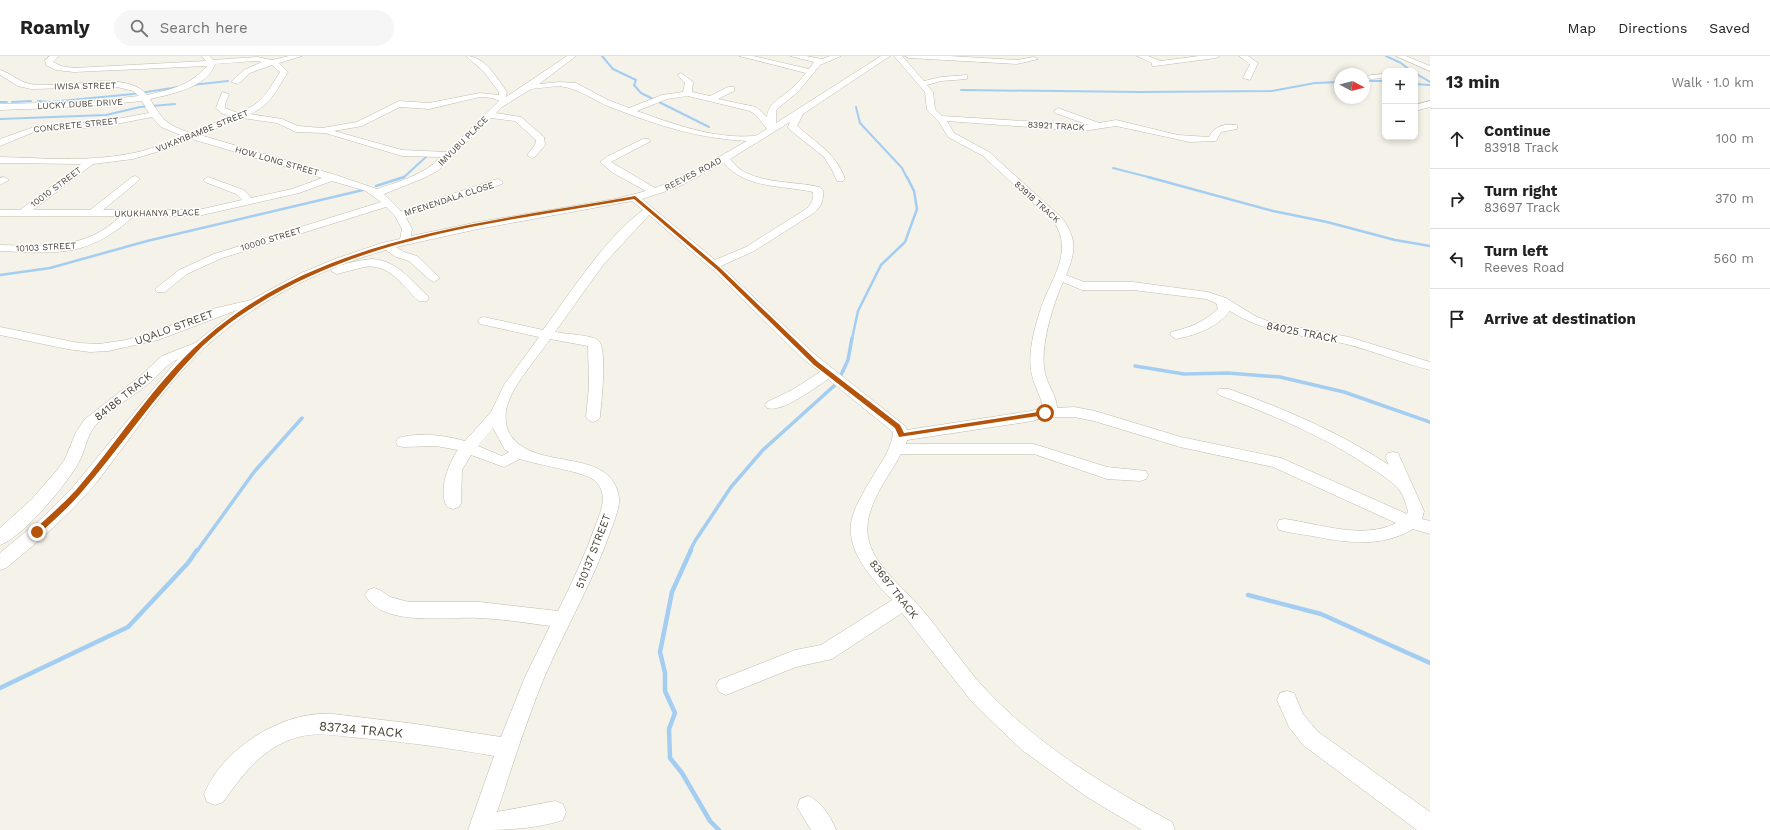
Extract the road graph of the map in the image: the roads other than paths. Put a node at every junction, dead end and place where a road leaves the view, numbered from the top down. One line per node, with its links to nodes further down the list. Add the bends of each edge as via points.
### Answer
1 (55, 56): 17 (street, via 49,63 63,69 115,69)
2 (298, 56): 20 (street)
3 (470, 56): 36 (street, via 487,70 503,92)
4 (557, 56): 31 (street, via 539,72)
5 (572, 56): 31 (street, IMVUBU PLACE)
6 (743, 56): 23 (street)
7 (794, 56): 19 (street)
8 (837, 56): 19 (street)
9 (886, 56): 43 (street, REEVES ROAD)
10 (898, 56): 30 (street, 83918 TRACK)
11 (909, 56): 18 (street, via 1017,62)
12 (1141, 56): 16 (street, via 1158,64)
13 (1216, 56): 16 (street)
14 (1243, 56): 28 (street, via 1254,63)
15 (1400, 56): 21 (street)
16 (1198, 57)
17 (208, 59): 20 (street, via 257,59); 35 (street, LUCKY DUBE DRIVE, via 208,71 195,81)
18 (1034, 60)
19 (821, 61): 23 (street)
20 (275, 63): 29 (street, via 249,71); 46 (street, VUKAYIBAMBE STREET, via 284,70 284,74 266,101)
21 (1427, 68)
22 (0, 72): 35 (street, IWISA STREET, via 21,84 45,87 127,86 135,88)
23 (811, 72): 50 (street, via 795,90 775,106)
24 (682, 76): 34 (street, via 689,82 686,91)
25 (1382, 76): 26 (street)
26 (1371, 77)
27 (964, 78): 30 (street, via 941,79)
28 (1247, 78)
29 (235, 82)
30 (923, 84): 47 (street, 83918 TRACK, via 930,94 931,110)
31 (529, 87): 36 (street, IMVUBU PLACE); 41 (street, via 573,85)
32 (731, 89): 37 (street)
33 (225, 94): 46 (street, via 219,107)
34 (688, 94): 37 (street); 41 (street, via 668,95)
35 (145, 98): 39 (street, LUCKY DUBE DRIVE, via 108,104); 44 (street, HOW LONG STREET)
36 (504, 100): 45 (street, IMVUBU PLACE); 51 (street, via 495,96 480,95 429,106 399,104 359,124)
37 (709, 100): 50 (street, via 757,111)
38 (1430, 104): 40 (street)
39 (0, 107)
40 (1418, 108)
41 (630, 111): 53 (street, via 692,132 721,137)
42 (1058, 111): 48 (street)
43 (799, 112): 50 (street, REEVES ROAD); 63 (street, via 792,127 830,157)
44 (154, 114): 52 (street, HOW LONG STREET, via 166,127); 55 (street, CONCRETE STREET, via 104,124 40,127 20,132)
45 (489, 115): 56 (street, IMVUBU PLACE); 57 (street, via 518,119 541,139 540,145)
46 (240, 116): 51 (street, via 279,121 296,129); 52 (street, VUKAYIBAMBE STREET)
47 (940, 118): 48 (street, 83921 TRACK, via 1083,128); 82 (street, 83918 TRACK, via 950,134 983,152 1062,225 1068,238)
48 (1098, 125): 49 (street, 83921 TRACK, via 1121,124 1198,140 1213,139 1217,130)
49 (1234, 127)
50 (771, 128): 53 (street, REEVES ROAD)
51 (322, 131): 56 (street, via 402,153)
52 (192, 136): 60 (street, VUKAYIBAMBE STREET, via 138,156); 61 (street, HOW LONG STREET)
53 (758, 138): 58 (street, REEVES ROAD)
54 (646, 141): 66 (street, via 605,162 625,177 647,186)
55 (0, 143)
56 (449, 155): 67 (street, IMVUBU PLACE, via 430,172)
57 (532, 155)
58 (724, 158): 66 (street, REEVES ROAD, via 685,180); 80 (street, via 735,170 743,174 815,189 818,190 818,196 815,207 810,211 750,249)
59 (0, 160): 60 (street, VUKAYIBAMBE STREET)
60 (91, 161): 73 (street, 10010 STREET)
61 (333, 177): 67 (street, HOW LONG STREET, via 367,187); 69 (street, UKUKHANYA PLACE, via 302,189)
62 (135, 179): 74 (street)
63 (840, 179)
64 (208, 180): 69 (street, via 240,192)
65 (498, 182): 76 (street, MFENENDALA CLOSE)
66 (653, 192): 68 (street, REEVES ROAD)
67 (377, 193): 70 (street, HOW LONG STREET)
68 (635, 198): 71 (street); 77 (street, REEVES ROAD)
69 (249, 202): 75 (street, UKUKHANYA PLACE, via 192,214)
70 (389, 203): 76 (street, HOW LONG STREET); 85 (street, 10000 STREET, via 218,256 183,272)
71 (650, 210): 80 (street); 92 (street, via 639,218 600,260)
72 (0, 213): 73 (street, UKUKHANYA PLACE)
73 (22, 213): 74 (street, UKUKHANYA PLACE)
74 (93, 213): 75 (street, UKUKHANYA PLACE)
75 (130, 214): 79 (street, 10103 STREET, via 108,233 81,245)
76 (400, 215): 77 (street, HOW LONG STREET)
77 (406, 235): 78 (street, REEVES ROAD); 81 (street, via 354,247 319,261 311,267)
78 (386, 245): 81 (street, REEVES ROAD); 83 (street, via 400,255 413,258)
79 (0, 248)
80 (714, 265): 96 (street)
81 (314, 271): 88 (street, REEVES ROAD)
82 (1061, 277): 84 (street, 84025 TRACK, via 1075,284); 86 (street, 83918 TRACK)
83 (434, 278)
84 (1088, 286): 86 (street); 89 (street, 84025 TRACK, via 1168,289 1201,294)
85 (161, 289)
86 (1054, 290): 100 (street, 83918 TRACK, via 1045,312 1037,364 1050,406)
87 (423, 298): 88 (street, UQALO STREET, via 392,268 374,263 345,269)
88 (259, 300): 91 (street, UQALO STREET, via 227,308 161,334 109,347 64,345); 94 (street, REEVES ROAD)
89 (1222, 301): 93 (street, via 1224,310 1209,323 1196,330); 95 (street, 84025 TRACK, via 1267,326 1349,341)
90 (484, 321): 92 (street)
91 (0, 331)
92 (547, 335): 99 (street, via 509,391); 101 (street, via 585,341 594,345 596,387)
93 (1176, 335)
94 (202, 344): 113 (street, 84186 TRACK, via 167,359 90,422 71,463 54,485 24,518); 114 (street, REEVES ROAD, via 180,365 77,493)
95 (1430, 366)
96 (828, 373): 98 (street); 103 (street, via 894,423 900,430)
97 (1224, 392): 108 (street, via 1283,413 1324,432 1356,449)
98 (772, 405)
99 (499, 412): 104 (street); 105 (street, 510137 STREET, via 499,426 504,439)
100 (1045, 413): 103 (street); 110 (street, via 1074,412 1095,416 1180,442 1276,462 1389,514)
101 (593, 417)
102 (403, 442): 104 (street, via 432,440)
103 (899, 443): 107 (street, via 1034,449 1107,473); 116 (street, 83697 TRACK, via 876,485 859,524 870,560)
104 (468, 448): 105 (street, via 504,462); 109 (street, via 453,477)
105 (518, 453): 117 (street, 510137 STREET, via 540,461 588,469 602,479 610,491 610,506 598,542)
106 (1393, 456): 108 (street)
107 (1140, 475)
108 (1408, 487): 110 (street, via 1416,511)
109 (453, 502)
110 (1413, 521): 111 (street, via 1396,531 1380,536 1357,536); 112 (street)
111 (1285, 525)
112 (1430, 528)
113 (0, 538)
114 (0, 563)
115 (374, 594): 117 (street, via 380,601 409,610 474,610)
116 (904, 602): 118 (street, via 825,653 795,659); 127 (street, 83697 TRACK, via 974,690 1023,738 1094,790)
117 (563, 620): 120 (street, 510137 STREET, via 535,678)
118 (726, 686)
119 (1288, 700): 124 (street, via 1298,726 1310,738)
120 (508, 748): 121 (street, 83734 TRACK, via 389,730 316,724 292,729 260,744 234,769); 125 (street, 510137 STREET)
121 (215, 794)
122 (808, 807): 126 (street)
123 (555, 812): 125 (street)
124 (1430, 826)
125 (480, 828)
126 (826, 830)
127 (1164, 830)

